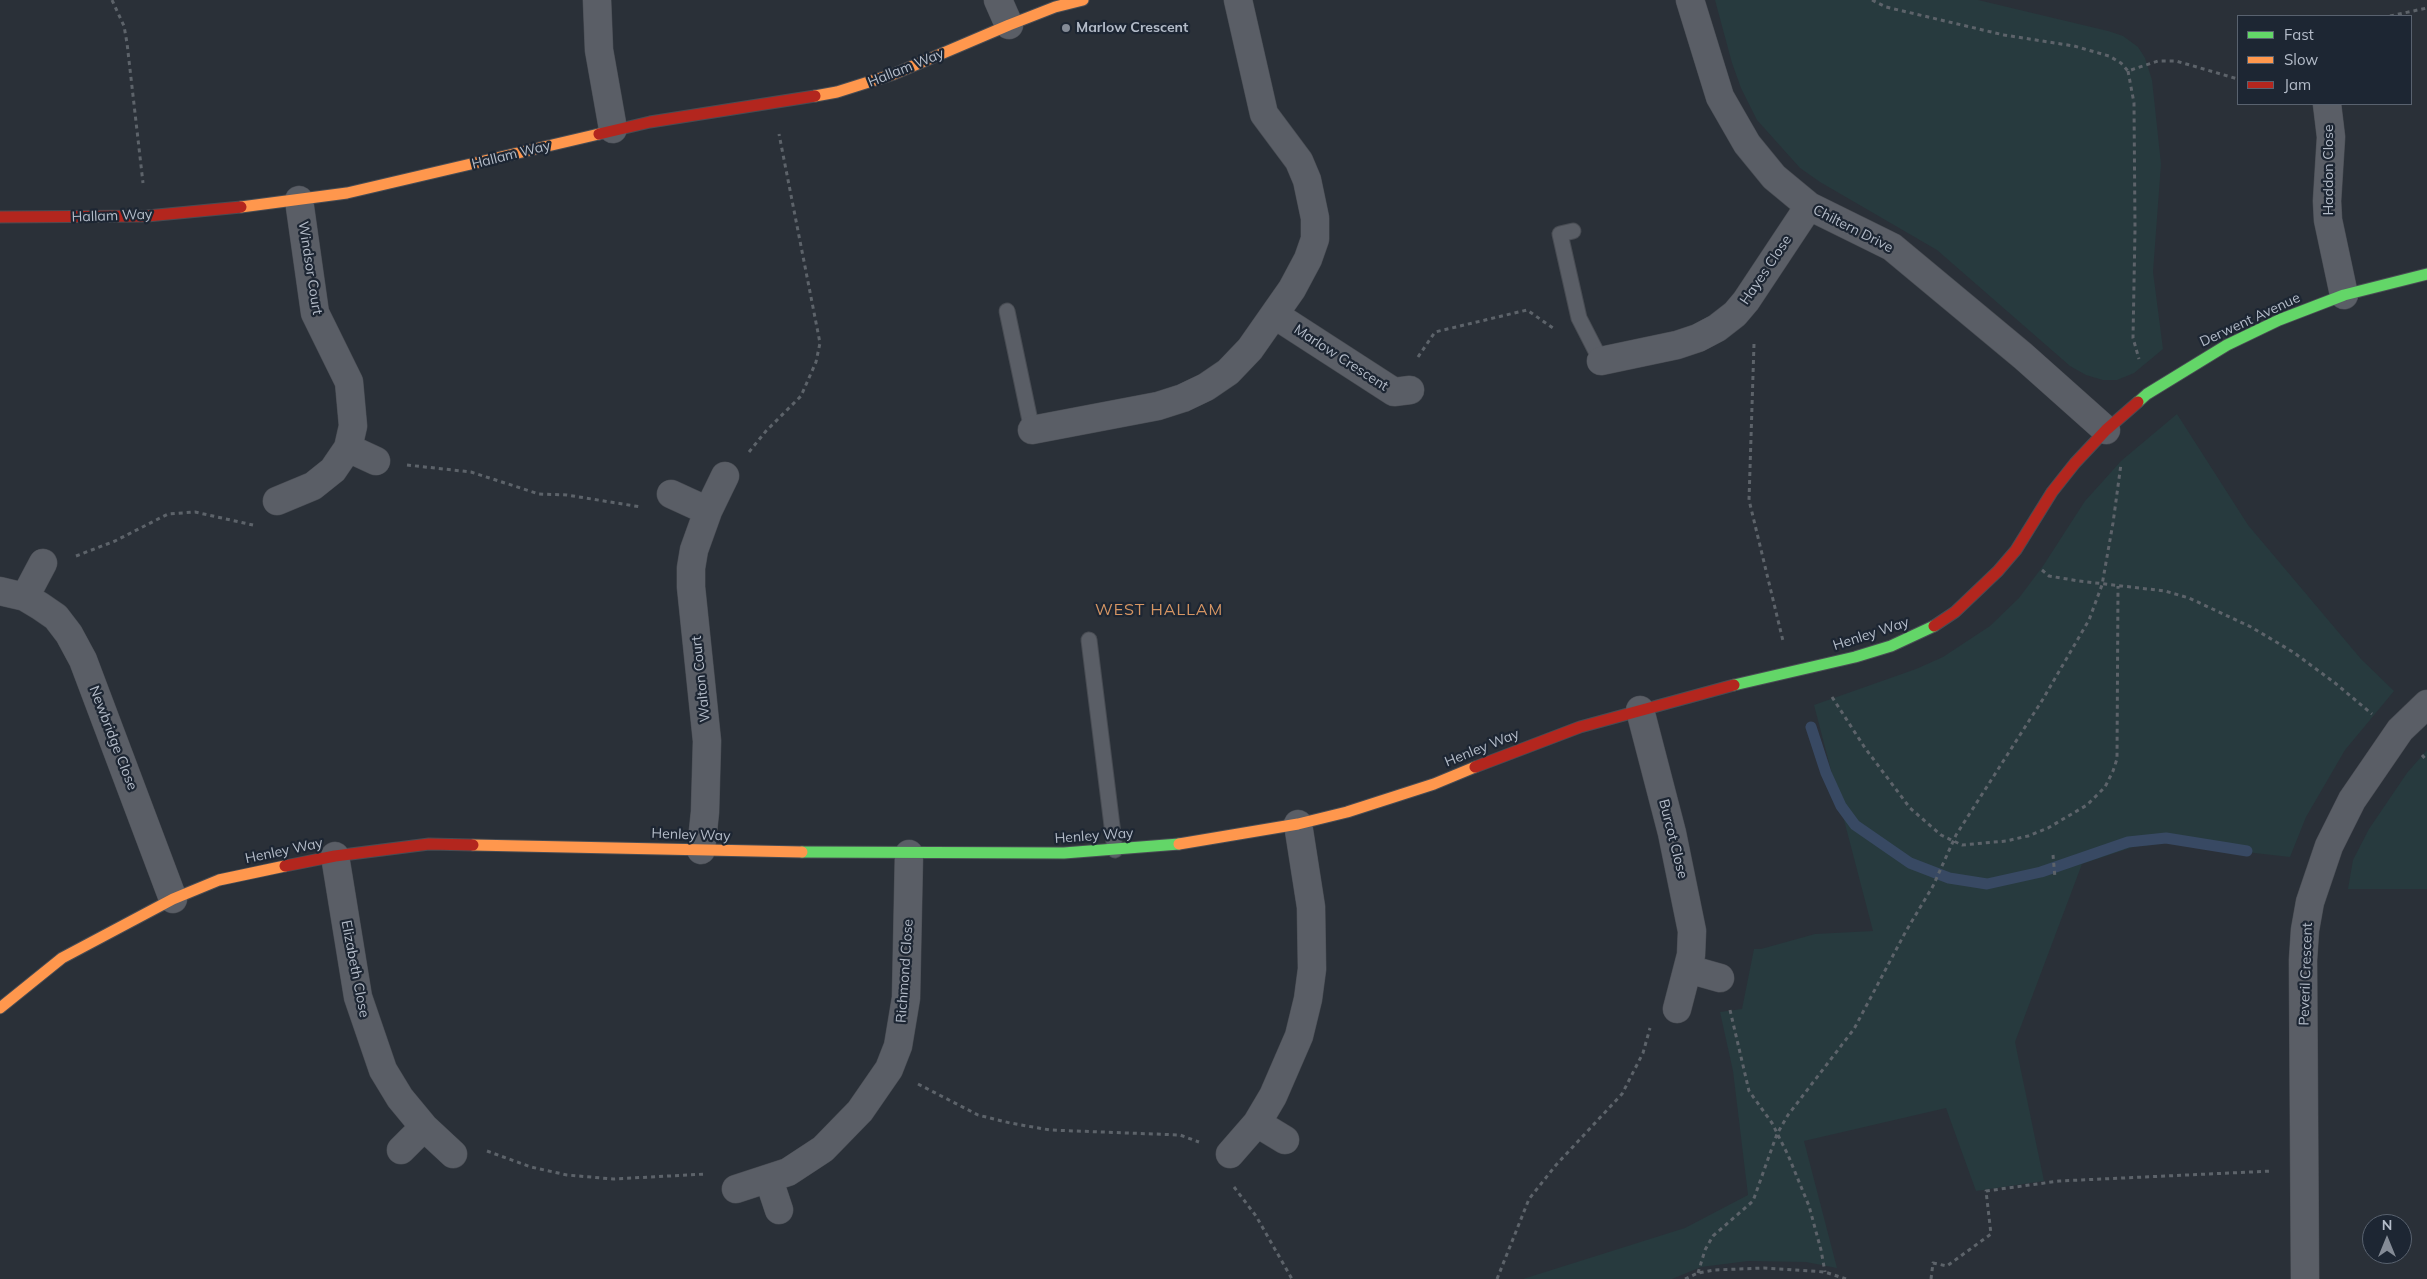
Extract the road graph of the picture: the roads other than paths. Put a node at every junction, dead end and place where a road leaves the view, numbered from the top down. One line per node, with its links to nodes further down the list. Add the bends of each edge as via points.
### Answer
1 (597, 0): 8 (street, via 599,50)
2 (998, 0): 6 (street)
3 (1083, 0): 6 (street, Hallam Way)
4 (1238, 0): 16 (street, via 1264,114 1299,161 1308,180 1314,209 1315,239 1308,259)
5 (1690, 0): 10 (street, Chiltern Drive, via 1720,97 1736,128 1774,177)
6 (1009, 25): 8 (street, Hallam Way, via 864,85)
7 (2327, 105): 14 (street, Haddon Close, via 2331,137 2327,202)
8 (613, 129): 9 (street, Hallam Way, via 393,183)
9 (299, 200): 11 (street, Hallam Way, via 147,216); 21 (street, Windsor Court, via 314,313 349,382 353,426)
10 (1809, 206): 17 (street, Hayes Close, via 1735,314 1698,338); 20 (street, Chiltern Drive, via 1892,247)
11 (0, 217)
12 (1573, 231): 17 (lane, via 1560,234 1578,318)
13 (2427, 274): 14 (street, Derwent Avenue)
14 (2344, 295): 20 (street, Derwent Avenue, via 2279,320 2227,345 2159,386)
15 (1007, 311): 19 (lane)
16 (1275, 314): 18 (street, Marlow Crescent); 19 (street, via 1250,349 1228,372 1183,398 1158,406)
17 (1601, 361)
18 (1402, 391)
19 (1032, 430)
20 (2106, 430): 31 (street, Henley Way, via 2052,492 2016,550 1976,593 1928,630 1891,646 1814,668)
21 (348, 448): 22 (street); 25 (street, Windsor Court, via 341,461 324,478 296,495)
22 (376, 462)
23 (725, 476): 26 (street, Walton Court)
24 (671, 494): 26 (street)
25 (277, 501)
26 (708, 511): 33 (street, Walton Court, via 691,568 707,741)
27 (43, 563): 28 (street, Newbridge Close)
28 (12, 594): 37 (street, Newbridge Close, via 56,617 83,660)
29 (1090, 640): 34 (lane)
30 (2427, 704): 51 (street, Peveril Crescent, via 2395,737 2348,808 2329,846 2310,902 2303,960)
31 (1640, 710): 32 (street, Henley Way, via 1534,743 1390,799); 38 (street, Burcot Close, via 1687,899 1692,931)
32 (1298, 824): 34 (street, Henley Way, via 1190,843); 42 (street, via 1311,907 1312,969 1308,999 1299,1036)
33 (701, 850): 35 (street, Henley Way); 36 (street, Henley Way, via 429,844)
34 (1115, 850): 35 (street, Henley Way, via 1028,855)
35 (909, 854): 48 (street, Richmond Close, via 906,998 898,1046 875,1090 842,1131 804,1162)
36 (335, 856): 37 (street, Henley Way, via 219,880); 43 (street, Elizabeth Close, via 358,997 369,1035 383,1070 400,1098)
37 (173, 899): 40 (street, Henley Way, via 62,958)
38 (1688, 969): 39 (street); 41 (street, Burcot Close)
39 (1720, 978)
40 (0, 1008)
41 (1677, 1009)
42 (1257, 1123): 44 (street); 46 (street)
43 (424, 1127): 45 (street); 47 (street, Elizabeth Close)
44 (1285, 1140)
45 (401, 1150)
46 (1218, 1150)
47 (453, 1154)
48 (770, 1180): 49 (street, Richmond Close); 50 (street)
49 (736, 1189)
50 (778, 1210)
51 (2305, 1279)

